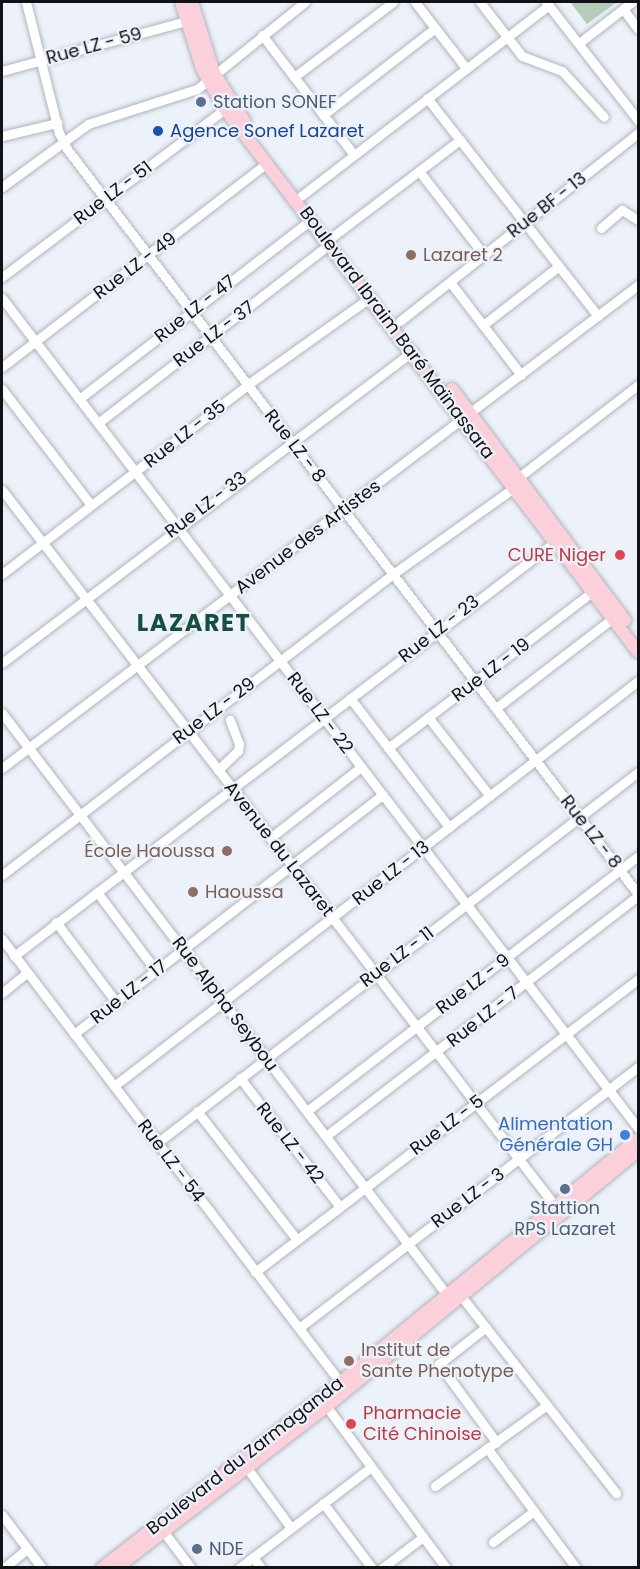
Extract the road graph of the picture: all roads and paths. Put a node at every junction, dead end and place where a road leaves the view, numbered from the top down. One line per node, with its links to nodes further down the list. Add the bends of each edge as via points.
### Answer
1 (26, 2): 17 (street, Rue LZ - 8)
2 (181, 2): 11 (main road, Boulevard Ibraim Baré Maïnassara)
3 (305, 2): 14 (street)
4 (393, 2): 21 (street)
5 (416, 2): 12 (street)
6 (480, 2): 15 (street)
7 (632, 2): 10 (street)
8 (195, 3): 20 (main road, Boulevard Ibraim Baré Maïnassara)
9 (548, 3): 15 (street); 16 (street)
10 (623, 9): 13 (street); 16 (street)
11 (186, 21): 17 (street, Rue LZ - 59); 20 (main road, Boulevard Ibraim Baré Maïnassara)
12 (435, 28): 18 (street); 24 (street)
13 (639, 29)
14 (262, 35): 20 (street); 21 (street)
15 (507, 37): 18 (street); 25 (street, via 522,56 562,71)
16 (579, 43): 26 (street)
17 (41, 60): 19 (street, Rue LZ - 59); 27 (street, Rue LZ - 8)
18 (466, 68): 22 (street)
19 (2, 71)
20 (210, 77): 23 (main road, Boulevard Ibraim Baré Maïnassara); 31 (street, via 189,93 98,120); 36 (main road, Boulevard Ibraim Baré Maïnassara)
21 (294, 77): 24 (street)
22 (427, 98): 30 (street); 32 (street)
23 (225, 109): 33 (main road, Boulevard Ibraim Baré Maïnassara); 37 (street, Rue LZ - 51)
24 (323, 115): 32 (street)
25 (604, 117)
26 (639, 120)
27 (57, 123): 29 (street); 31 (street, Rue LZ - 8)
28 (639, 133): 40 (street, Rue BF - 13)
29 (2, 136)
30 (460, 140): 34 (street, Rue LZ - 37); 40 (street)
31 (62, 141): 35 (street); 37 (street, Rue LZ - 8)
32 (354, 155): 36 (street)
33 (267, 163): 38 (main road, Boulevard Ibraim Baré Maïnassara); 44 (street, Rue LZ - 49)
34 (419, 171): 42 (street, Rue LZ - 37); 43 (street)
35 (2, 187)
36 (301, 196): 42 (main road, Boulevard Ibraim Baré Maïnassara)
37 (105, 199): 44 (street, Rue LZ - 8); 46 (street, Rue LZ - 51)
38 (311, 220): 42 (main road, Boulevard Ibraim Baré Maïnassara); 51 (street, Rue LZ - 47)
39 (639, 220): 41 (street, via 622,210)
40 (524, 223): 43 (street, Rue BF - 13); 45 (street)
41 (601, 228)
42 (331, 241): 49 (main road, Boulevard Ibraim Baré Maïnassara); 53 (main road, Boulevard Ibraim Baré Maïnassara); 55 (street, Rue LZ - 37)
43 (484, 255): 47 (street, Rue BF - 13)
44 (148, 256): 51 (street, Rue LZ - 8); 56 (street, Rue LZ - 49)
45 (559, 266): 52 (street); 54 (street)
46 (2, 277)
47 (450, 282): 53 (street, Rue BF - 13); 54 (street)
48 (639, 285): 52 (street, Avenue des Artistes)
49 (371, 297): 57 (main road, Boulevard Ibraim Baré Maïnassara); 60 (street, Rue LZ - 35)
50 (2, 298): 56 (street, Rue LZ - 22)
51 (192, 312): 55 (street, Rue LZ - 8); 63 (street, Rue LZ - 47)
52 (598, 316): 59 (street, Avenue des Artistes)
53 (400, 321): 64 (main road, Boulevard Ibraim Baré Maïnassara)
54 (483, 325): 59 (street)
55 (210, 336): 60 (street, Rue LZ - 8); 65 (street, Rue LZ - 37)
56 (35, 342): 58 (street, Rue LZ - 49); 63 (street, Rue LZ - 22)
57 (413, 351): 64 (main road, Boulevard Ibraim Baré Maïnassara); 66 (street, Rue LZ - 33)
58 (2, 367)
59 (521, 375): 64 (street, Avenue des Artistes)
60 (247, 385): 66 (street, Rue LZ - 8); 67 (street, Rue LZ - 35)
61 (639, 385): 68 (street, Rue LZ - 29)
62 (2, 389): 70 (street)
63 (80, 399): 65 (street, Rue LZ - 22)
64 (467, 416): 68 (main road, Boulevard Ibraim Baré Maïnassara); 71 (street, Avenue des Artistes)
65 (98, 423): 67 (street, Rue LZ - 22)
66 (290, 440): 71 (street, Rue LZ - 8); 72 (street, Rue LZ - 33)
67 (135, 473): 70 (street, Rue LZ - 35); 72 (street, Rue LZ - 22)
68 (517, 482): 73 (main road, Boulevard Ibraim Baré Maïnassara); 76 (street, Rue LZ - 29); 82 (main road, Boulevard Ibraim Baré Maïnassara)
69 (3, 494): 74 (street, Avenue du Lazaret)
70 (91, 505): 74 (street, Rue LZ - 35)
71 (344, 510): 76 (street, Rue LZ - 8); 78 (street, Avenue des Artistes)
72 (177, 526): 78 (street, Rue LZ - 22); 79 (street, Rue LZ - 33)
73 (556, 540): 77 (main road, Boulevard Ibraim Baré Maïnassara); 81 (street, Rue LZ - 23)
74 (42, 543): 75 (street, Rue LZ - 35); 79 (street, Avenue du Lazaret)
75 (2, 574)
76 (393, 574): 81 (street, Rue LZ - 8); 84 (street, Rue LZ - 29)
77 (593, 591): 80 (main road, Boulevard Ibraim Baré Maïnassara); 87 (street, Rue LZ - 19)
78 (231, 596): 84 (street, Rue LZ - 22); 86 (street, Avenue des Artistes)
79 (85, 599): 85 (street, Rue LZ - 33); 86 (street, Avenue du Lazaret)
80 (613, 618): 83 (main road, Boulevard Ibraim Baré Maïnassara); 90 (street)
81 (436, 631): 87 (street, Rue LZ - 8); 89 (street, Rue LZ - 23)
82 (639, 638)
83 (639, 652)
84 (281, 661): 92 (street, Rue LZ - 22); 95 (street, Rue LZ - 29)
85 (2, 663)
86 (136, 665): 95 (street, Avenue du Lazaret); 96 (street, Avenue des Artistes)
87 (475, 681): 90 (street, Rue LZ - 8); 93 (street, Rue LZ - 19)
88 (639, 681): 98 (street, Rue LZ - 13)
89 (350, 698): 92 (street, Rue LZ - 23); 97 (street)
90 (496, 708): 98 (street, Rue LZ - 8)
91 (2, 713): 96 (street, Rue Alpha Seybou)
92 (323, 717): 99 (street, Rue LZ - 22); 103 (street, Rue LZ - 23)
93 (428, 717): 97 (street, Rue LZ - 19); 105 (street)
94 (230, 720): 101 (street, via 238,751)
95 (188, 731): 101 (street, Avenue du Lazaret); 106 (street, Rue LZ - 29)
96 (28, 748): 100 (street, Avenue des Artistes); 106 (street, Rue Alpha Seybou)
97 (388, 748): 108 (street)
98 (536, 760): 105 (street, Rue LZ - 13); 107 (street, Rue LZ - 8)
99 (361, 767): 104 (street, Rue LZ - 22); 109 (street)
100 (2, 768)
101 (218, 770): 103 (street, Avenue du Lazaret)
102 (639, 772): 107 (street, Rue LZ - 11)
103 (233, 790): 109 (street, Avenue du Lazaret); 114 (street, Rue LZ - 23)
104 (382, 795): 110 (street, Rue LZ - 22); 112 (street, Rue LZ - 17)
105 (490, 796): 108 (street, Rue LZ - 13)
106 (79, 815): 114 (street, Rue Alpha Seybou); 115 (street, Rue LZ - 29)
107 (578, 816): 113 (street, Rue LZ - 8); 118 (street, Rue LZ - 11)
108 (449, 827): 110 (street, Rue LZ - 13)
109 (270, 838): 112 (street, Avenue du Lazaret)
110 (423, 849): 118 (street, Rue LZ - 22); 119 (street, Rue LZ - 13)
111 (639, 856): 113 (street, Rue LZ - 9)
112 (291, 866): 119 (street, Avenue du Lazaret); 122 (street, Rue LZ - 17)
113 (620, 870): 117 (street, Rue LZ - 8); 124 (street, Rue LZ - 9)
114 (123, 872): 116 (street, Rue LZ - 23); 122 (street, Rue Alpha Seybou)
115 (2, 875)
116 (97, 892): 120 (street, Rue LZ - 23); 125 (street)
117 (639, 895): 129 (street, Rue LZ - 7)
118 (465, 905): 124 (street, Rue LZ - 22); 127 (street, Rue LZ - 11)
119 (332, 918): 127 (street, Avenue du Lazaret); 131 (street, Rue LZ - 13)
120 (56, 922): 123 (street, Rue LZ - 23); 132 (street)
121 (2, 939): 123 (street, Rue LZ - 54)
122 (183, 950): 125 (street, Rue LZ - 17); 131 (street, Rue Alpha Seybou)
123 (14, 956): 126 (street, Rue LZ - 54)
124 (506, 959): 129 (street, Rue LZ - 22); 133 (street, Rue LZ - 9)
125 (156, 971): 132 (street, Rue LZ - 17)
126 (27, 973): 130 (street); 134 (street, Rue LZ - 54)
127 (375, 974): 133 (street, Avenue du Lazaret); 137 (street, Rue LZ - 11)
128 (639, 979): 135 (street, Rue LZ - 5)
129 (526, 983): 135 (street, Rue LZ - 22); 136 (street, Rue LZ - 7)
130 (2, 993)
131 (222, 1001): 137 (street, Rue Alpha Seybou); 140 (street, Rue LZ - 13)
132 (116, 1002): 134 (street, Rue LZ - 17)
133 (416, 1027): 136 (street, Avenue du Lazaret); 144 (street, Rue LZ - 9)
134 (74, 1034): 140 (street, Rue LZ - 54)
135 (567, 1034): 141 (street, Rue LZ - 22); 142 (street, Rue LZ - 5)
136 (436, 1053): 142 (street, Avenue du Lazaret); 146 (street, Rue LZ - 7)
137 (266, 1058): 139 (street, Rue LZ - 11); 144 (street, Rue Alpha Seybou)
138 (639, 1067): 141 (street, Rue LZ - 3)
139 (240, 1078): 143 (street, Rue LZ - 11); 152 (street, Rue LZ - 42)
140 (114, 1086): 148 (street, Rue LZ - 54)
141 (608, 1090): 145 (street, Rue LZ - 22); 150 (street, Rue LZ - 3)
142 (475, 1103): 150 (street, Avenue du Lazaret); 151 (street, Rue LZ - 5)
143 (198, 1111): 148 (street, Rue LZ - 11); 154 (street)
144 (307, 1111): 146 (street, Rue Alpha Seybou)
145 (639, 1128)
146 (326, 1136): 151 (street, Rue Alpha Seybou)
147 (639, 1139): 153 (main road, Boulevard du Zarmaganda)
148 (157, 1143): 156 (street, Rue LZ - 54)
149 (639, 1151): 158 (main road, Boulevard du Zarmaganda)
150 (519, 1159): 153 (street, Avenue du Lazaret); 155 (street, Rue LZ - 3)
151 (365, 1187): 152 (street, Rue LZ - 5); 155 (street, Rue Alpha Seybou)
152 (340, 1207): 154 (street, Rue LZ - 5)
153 (556, 1207): 157 (main road, Boulevard du Zarmaganda)
154 (297, 1240): 156 (street, Rue LZ - 5)
155 (408, 1243): 157 (street, Rue Alpha Seybou); 160 (street, Rue LZ - 3)
156 (255, 1272): 160 (street, Rue LZ - 54)
157 (447, 1295): 161 (main road, Boulevard du Zarmaganda)
158 (461, 1296): 159 (street); 162 (main road, Boulevard du Zarmaganda)
159 (486, 1327): 163 (street); 164 (street, via 439,1364)
160 (299, 1328): 161 (street, Rue LZ - 54)
161 (340, 1382): 162 (main road, Boulevard du Zarmaganda)
162 (323, 1403): 165 (main road, Boulevard du Zarmaganda); 166 (street); 180 (main road, Boulevard du Zarmaganda)
163 (547, 1405): 164 (street); 168 (street)
164 (492, 1445): 167 (street); 170 (street)
165 (247, 1468): 172 (street); 173 (main road, Boulevard du Zarmaganda)
166 (370, 1468): 169 (street); 174 (street)
167 (435, 1486)
168 (616, 1493)
169 (323, 1503): 172 (street); 185 (street)
170 (534, 1511): 175 (street); 188 (street)
171 (2, 1515): 176 (street)
172 (291, 1528): 177 (street)
173 (163, 1531): 181 (main road, Boulevard du Zarmaganda); 182 (street)
174 (423, 1537): 186 (street); 187 (street)
175 (493, 1542)
176 (27, 1549): 178 (street); 179 (street)
177 (253, 1557): 183 (street); 184 (street)
178 (4, 1568)
179 (42, 1568)
180 (102, 1568)
181 (116, 1568)
182 (190, 1568)
183 (239, 1568)
184 (261, 1568)
185 (372, 1568)
186 (382, 1568)
187 (446, 1568)
188 (576, 1568)

